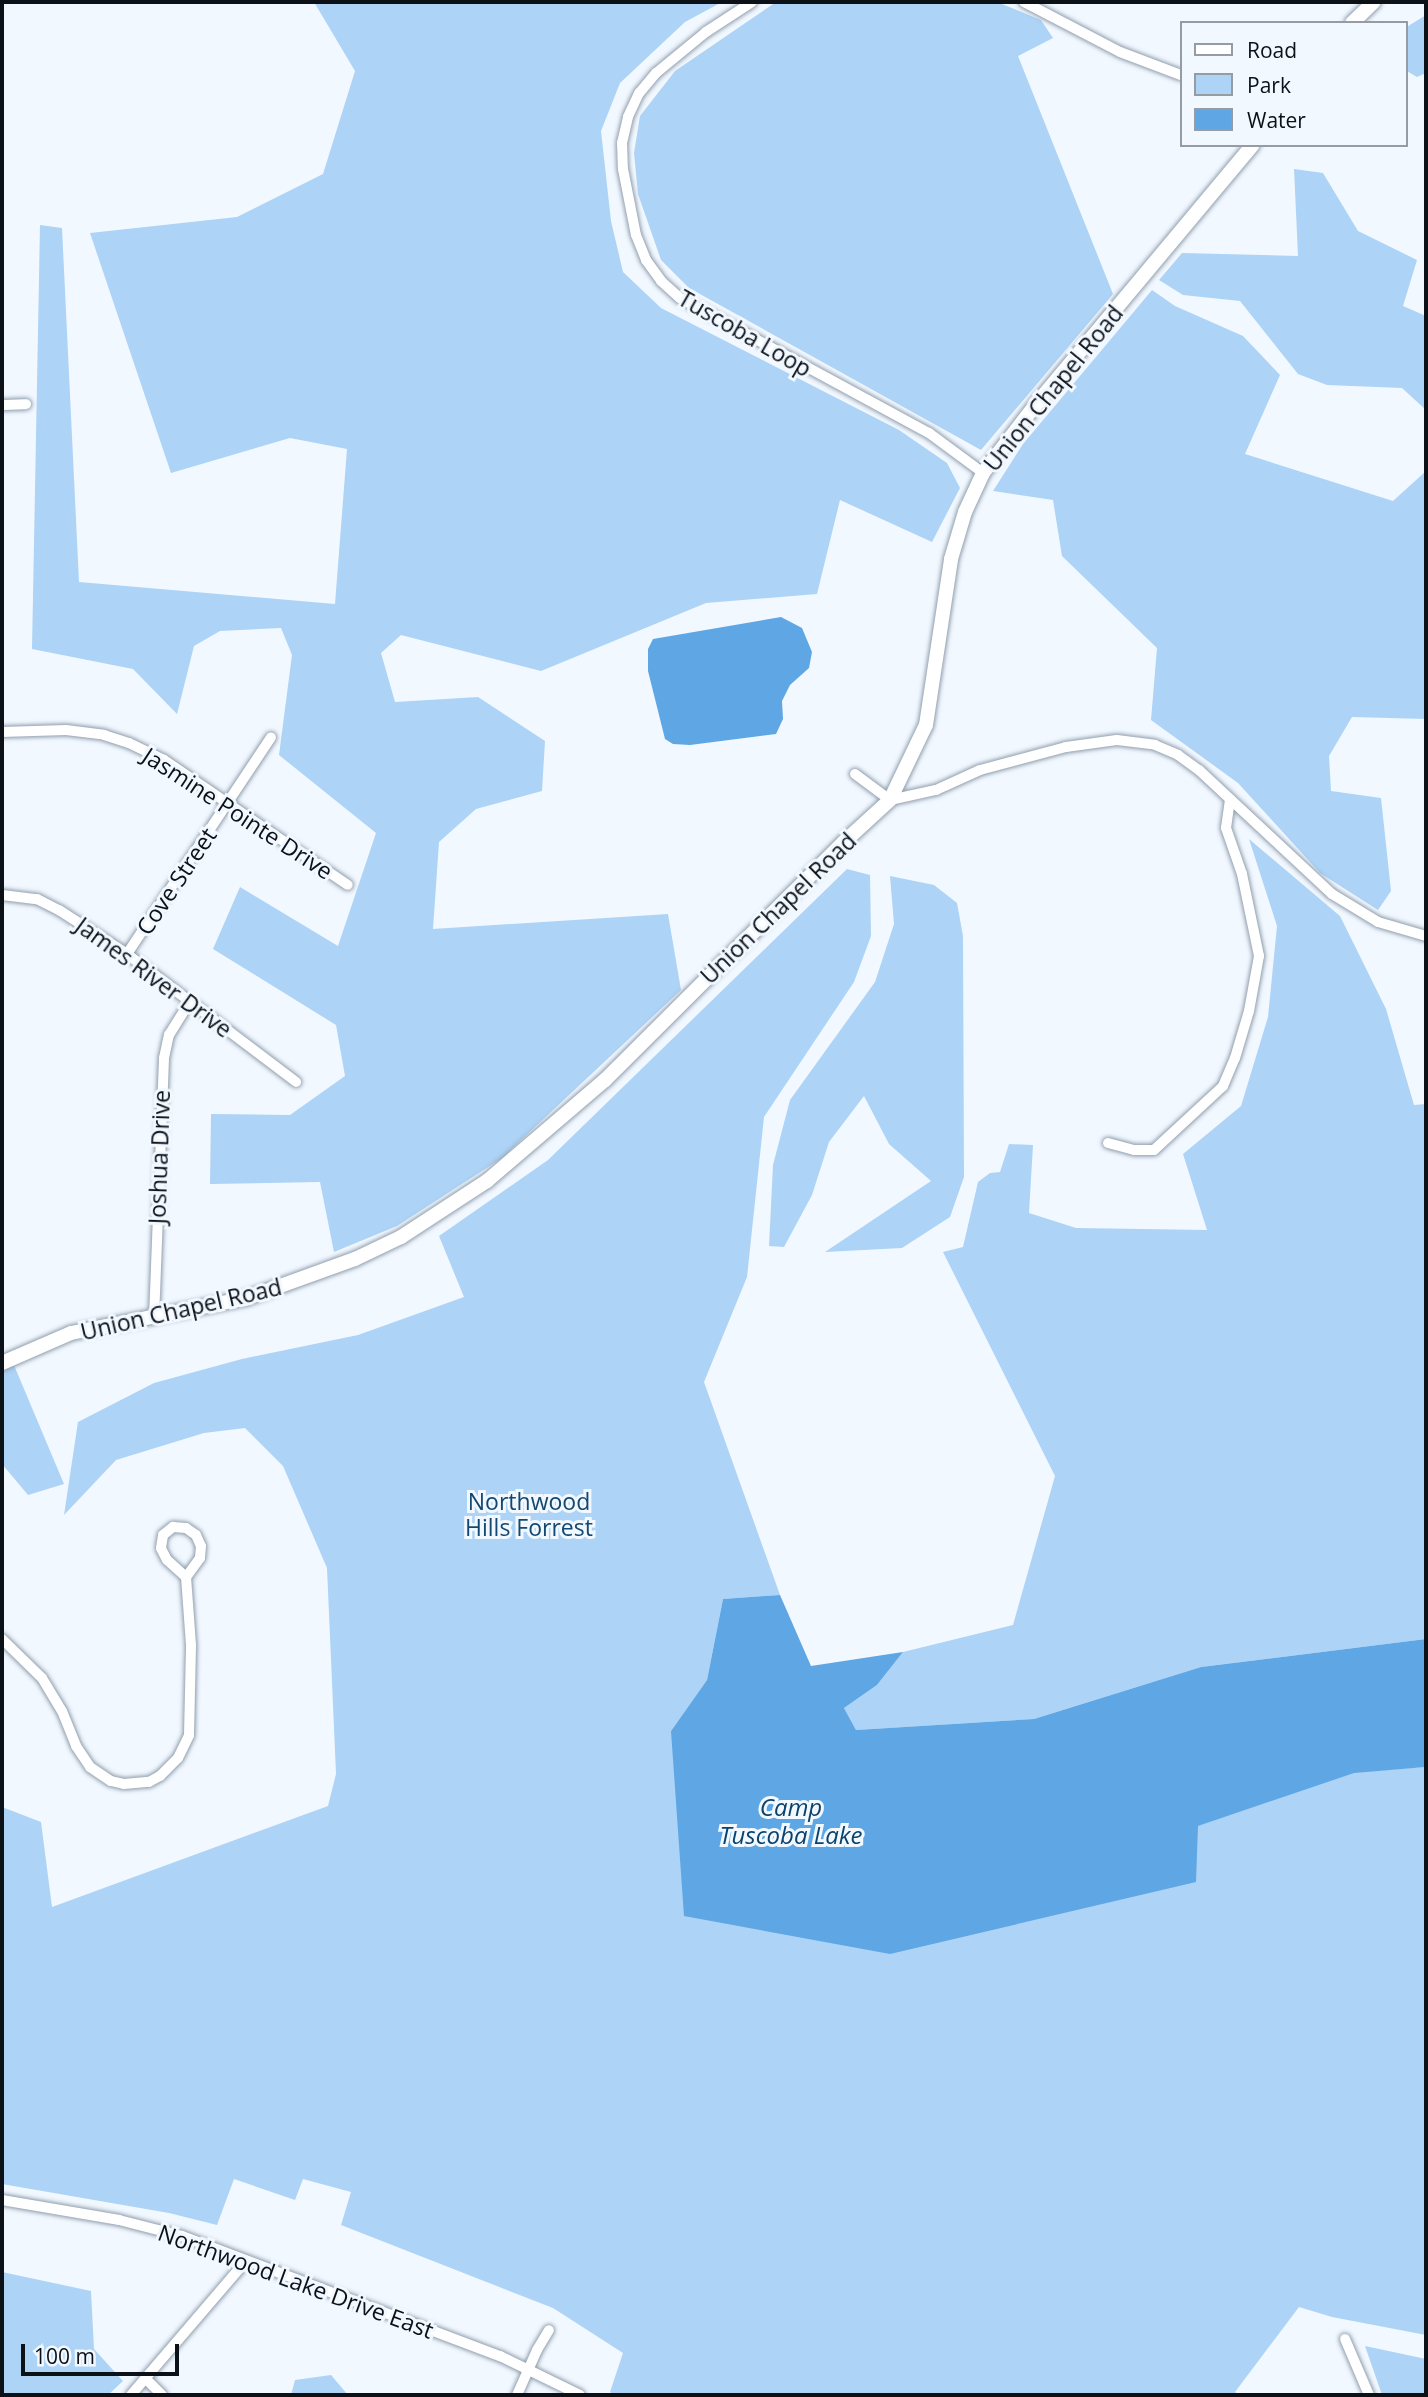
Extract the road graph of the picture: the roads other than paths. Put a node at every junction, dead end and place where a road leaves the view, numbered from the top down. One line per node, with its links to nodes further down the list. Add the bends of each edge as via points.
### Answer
1 (752, 2): 9 (street, Tuscoba Loop, via 656,73 639,93 628,117 622,169 646,260 680,298 929,433)
2 (1024, 2): 5 (street, via 1120,52)
3 (1374, 2): 4 (street)
4 (1354, 21)
5 (1180, 75)
6 (1251, 147): 9 (street, Union Chapel Road)
7 (26, 404): 8 (street)
8 (2, 405)
9 (983, 472): 13 (street, Union Chapel Road, via 951,559 926,725)
10 (2, 732): 15 (street, Jasmine Pointe Drive, via 66,730 117,739 164,760)
11 (271, 737): 15 (street, Cove Street)
12 (855, 774): 13 (street)
13 (890, 800): 14 (street, via 936,790 1016,758 1117,740 1155,745 1178,755); 23 (street, Union Chapel Road, via 577,1106 477,1188 401,1237 308,1279)
14 (1230, 800): 18 (street, via 1342,901 1378,922); 22 (street, via 1226,828 1242,874 1259,956 1235,1058 1223,1086 1154,1150)
15 (226, 804): 16 (street, Jasmine Pointe Drive); 19 (street, Cove Street)
16 (348, 885)
17 (2, 895): 19 (street, James River Drive, via 48,904)
18 (1426, 936)
19 (127, 954): 20 (street, James River Drive)
20 (191, 1002): 21 (street, James River Drive); 23 (street, Joshua Drive, via 169,1035 164,1058)
21 (296, 1082)
22 (1108, 1143)
23 (154, 1318): 24 (street, Union Chapel Road, via 71,1333)
24 (2, 1363)
25 (186, 1577): 25 (street, via 200,1558 201,1546 186,1528 173,1527 163,1535 161,1548); 26 (street, via 191,1644 189,1735 178,1758 149,1782 124,1784 90,1767 42,1678)
26 (2, 1639)
27 (2, 2200): 28 (street, Northwood Lake Drive East, via 157,2228)
28 (245, 2262): 31 (street, Northwood Lake Drive East); 32 (street)
29 (550, 2330): 31 (street)
30 (1345, 2339): 37 (street)
31 (527, 2370): 35 (street); 36 (street, Northwood Lake Drive East)
32 (146, 2379): 33 (street); 34 (street)
33 (131, 2395)
34 (162, 2395)
35 (517, 2395)
36 (580, 2395)
37 (1369, 2395)

